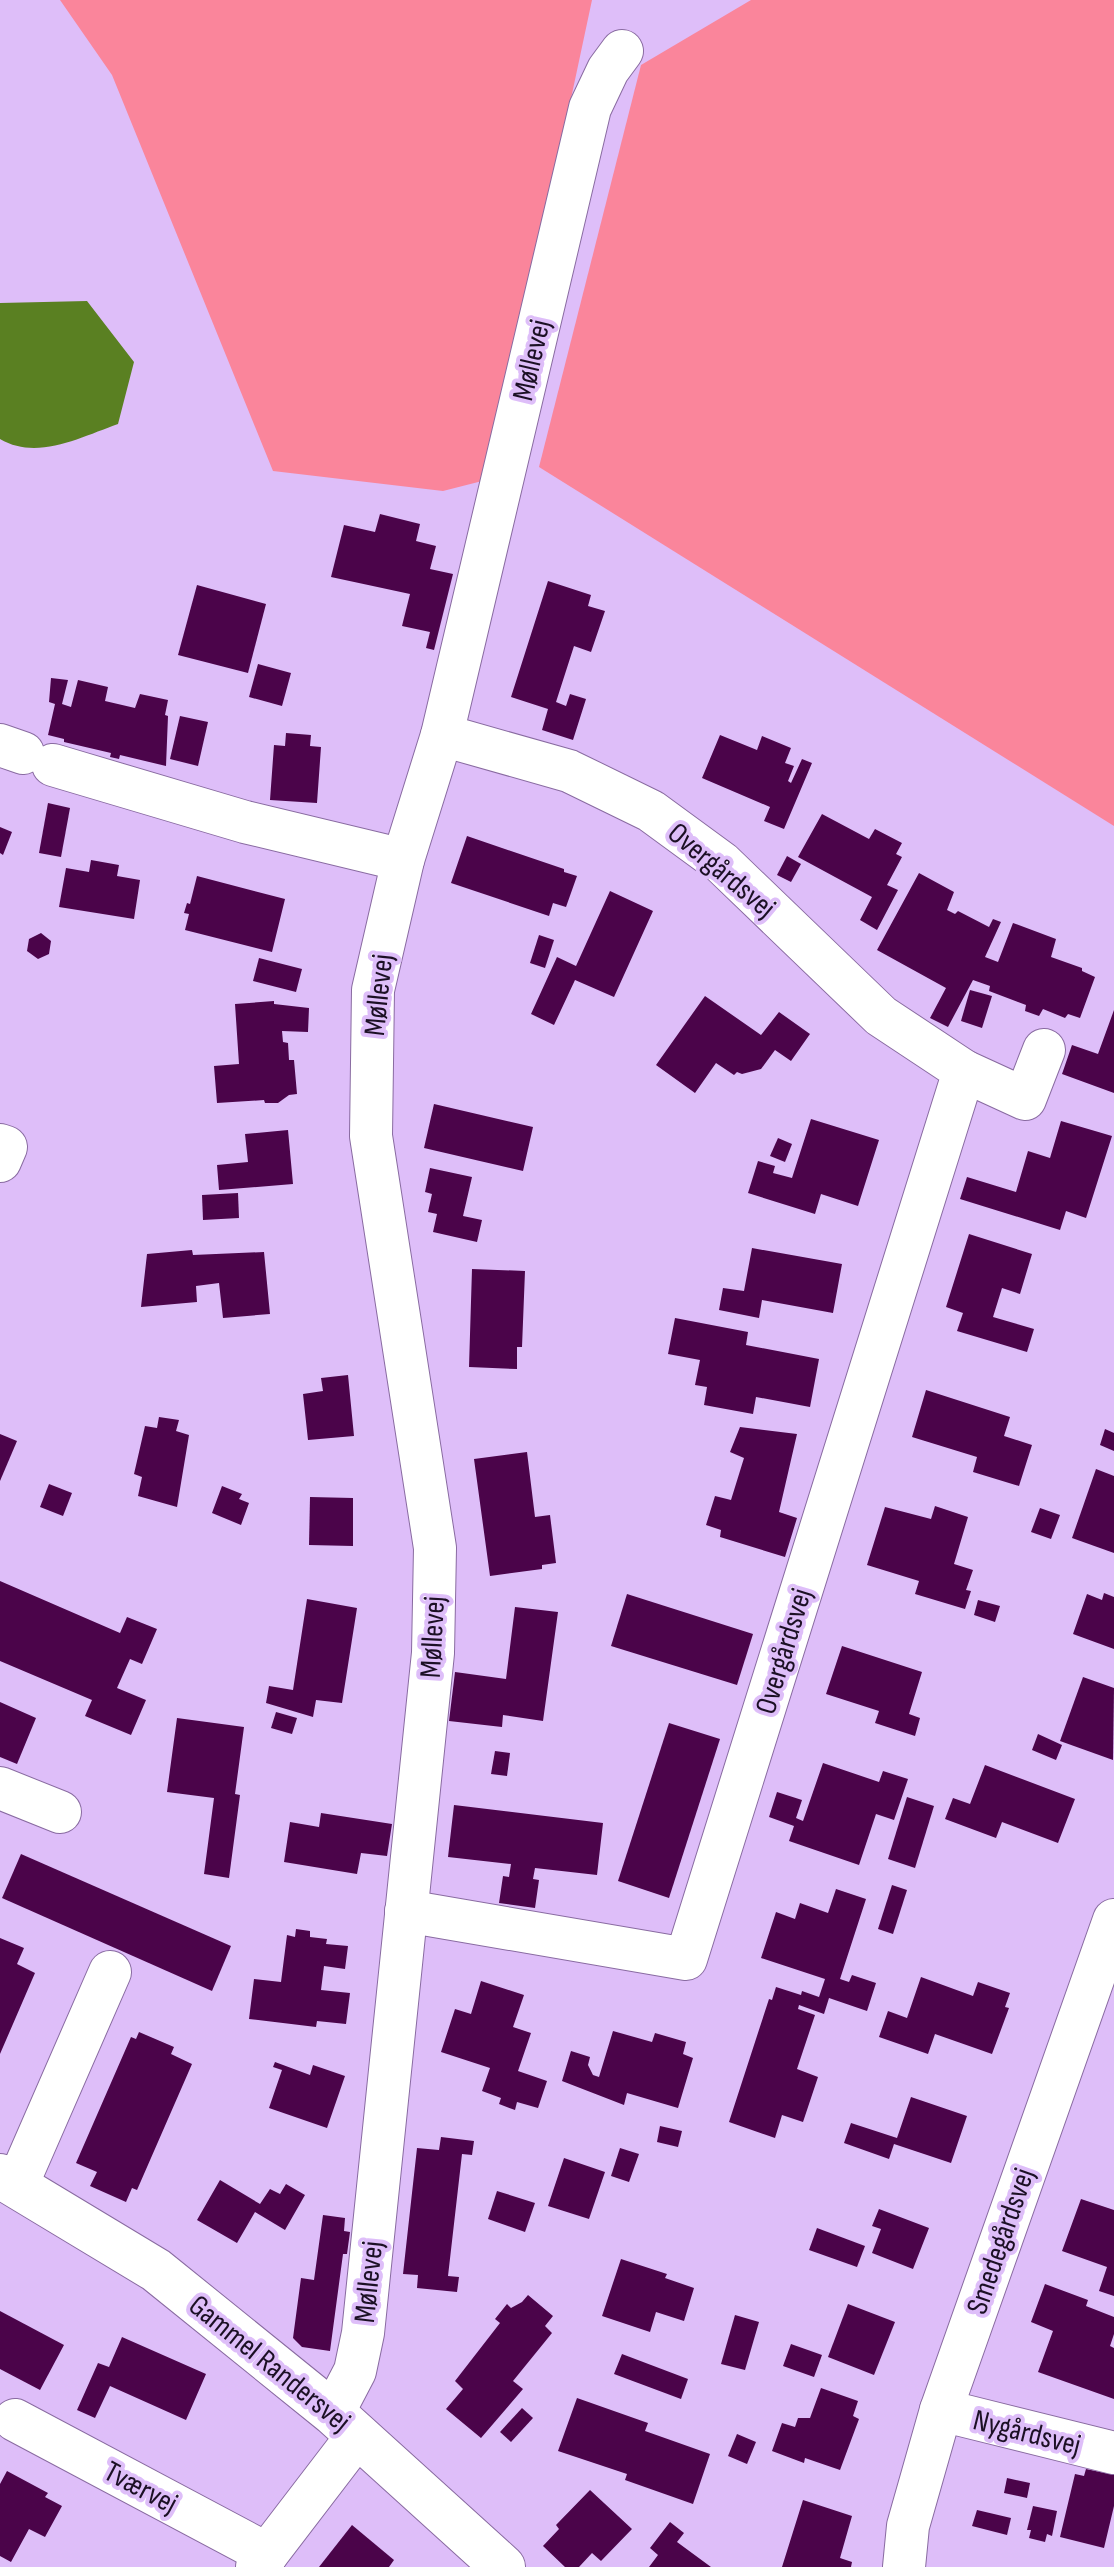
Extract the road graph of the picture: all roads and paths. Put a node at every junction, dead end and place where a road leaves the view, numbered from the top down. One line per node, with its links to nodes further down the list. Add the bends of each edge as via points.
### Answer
1 (622, 51): 2 (street, Møllevej, via 590,108)
2 (442, 735): 4 (street, Møllevej); 6 (street, Overgårdsvej, via 569,771 651,811 722,863 881,1016)
3 (25, 754): 4 (street, via 245,822)
4 (403, 860): 11 (street, Møllevej, via 373,990 371,1136 435,1548 433,1653)
5 (1044, 1050): 6 (street, Overgårdsvej, via 1025,1099)
6 (964, 1071): 11 (street, Overgårdsvej, via 686,1959)
7 (0, 1145): 8 (street, via 6,1147)
8 (0, 1161)
9 (0, 1788): 10 (street)
10 (60, 1812)
11 (406, 1911): 17 (street, Møllevej, via 363,2333)
12 (1114, 1920): 15 (street, Smedegårdsvej)
13 (110, 1972): 14 (street, Gammel Randersvej)
14 (9, 2180): 17 (street, Gammel Randersvej, via 156,2270)
15 (941, 2410): 18 (street, Nygårdsvej); 21 (street, Smedegårdsvej, via 908,2526)
16 (15, 2420): 19 (street, Tværvej)
17 (345, 2424): 19 (street, Tværvej); 20 (street, Gammel Randersvej)
18 (1114, 2453)
19 (262, 2561)
20 (503, 2567)
21 (904, 2567)

